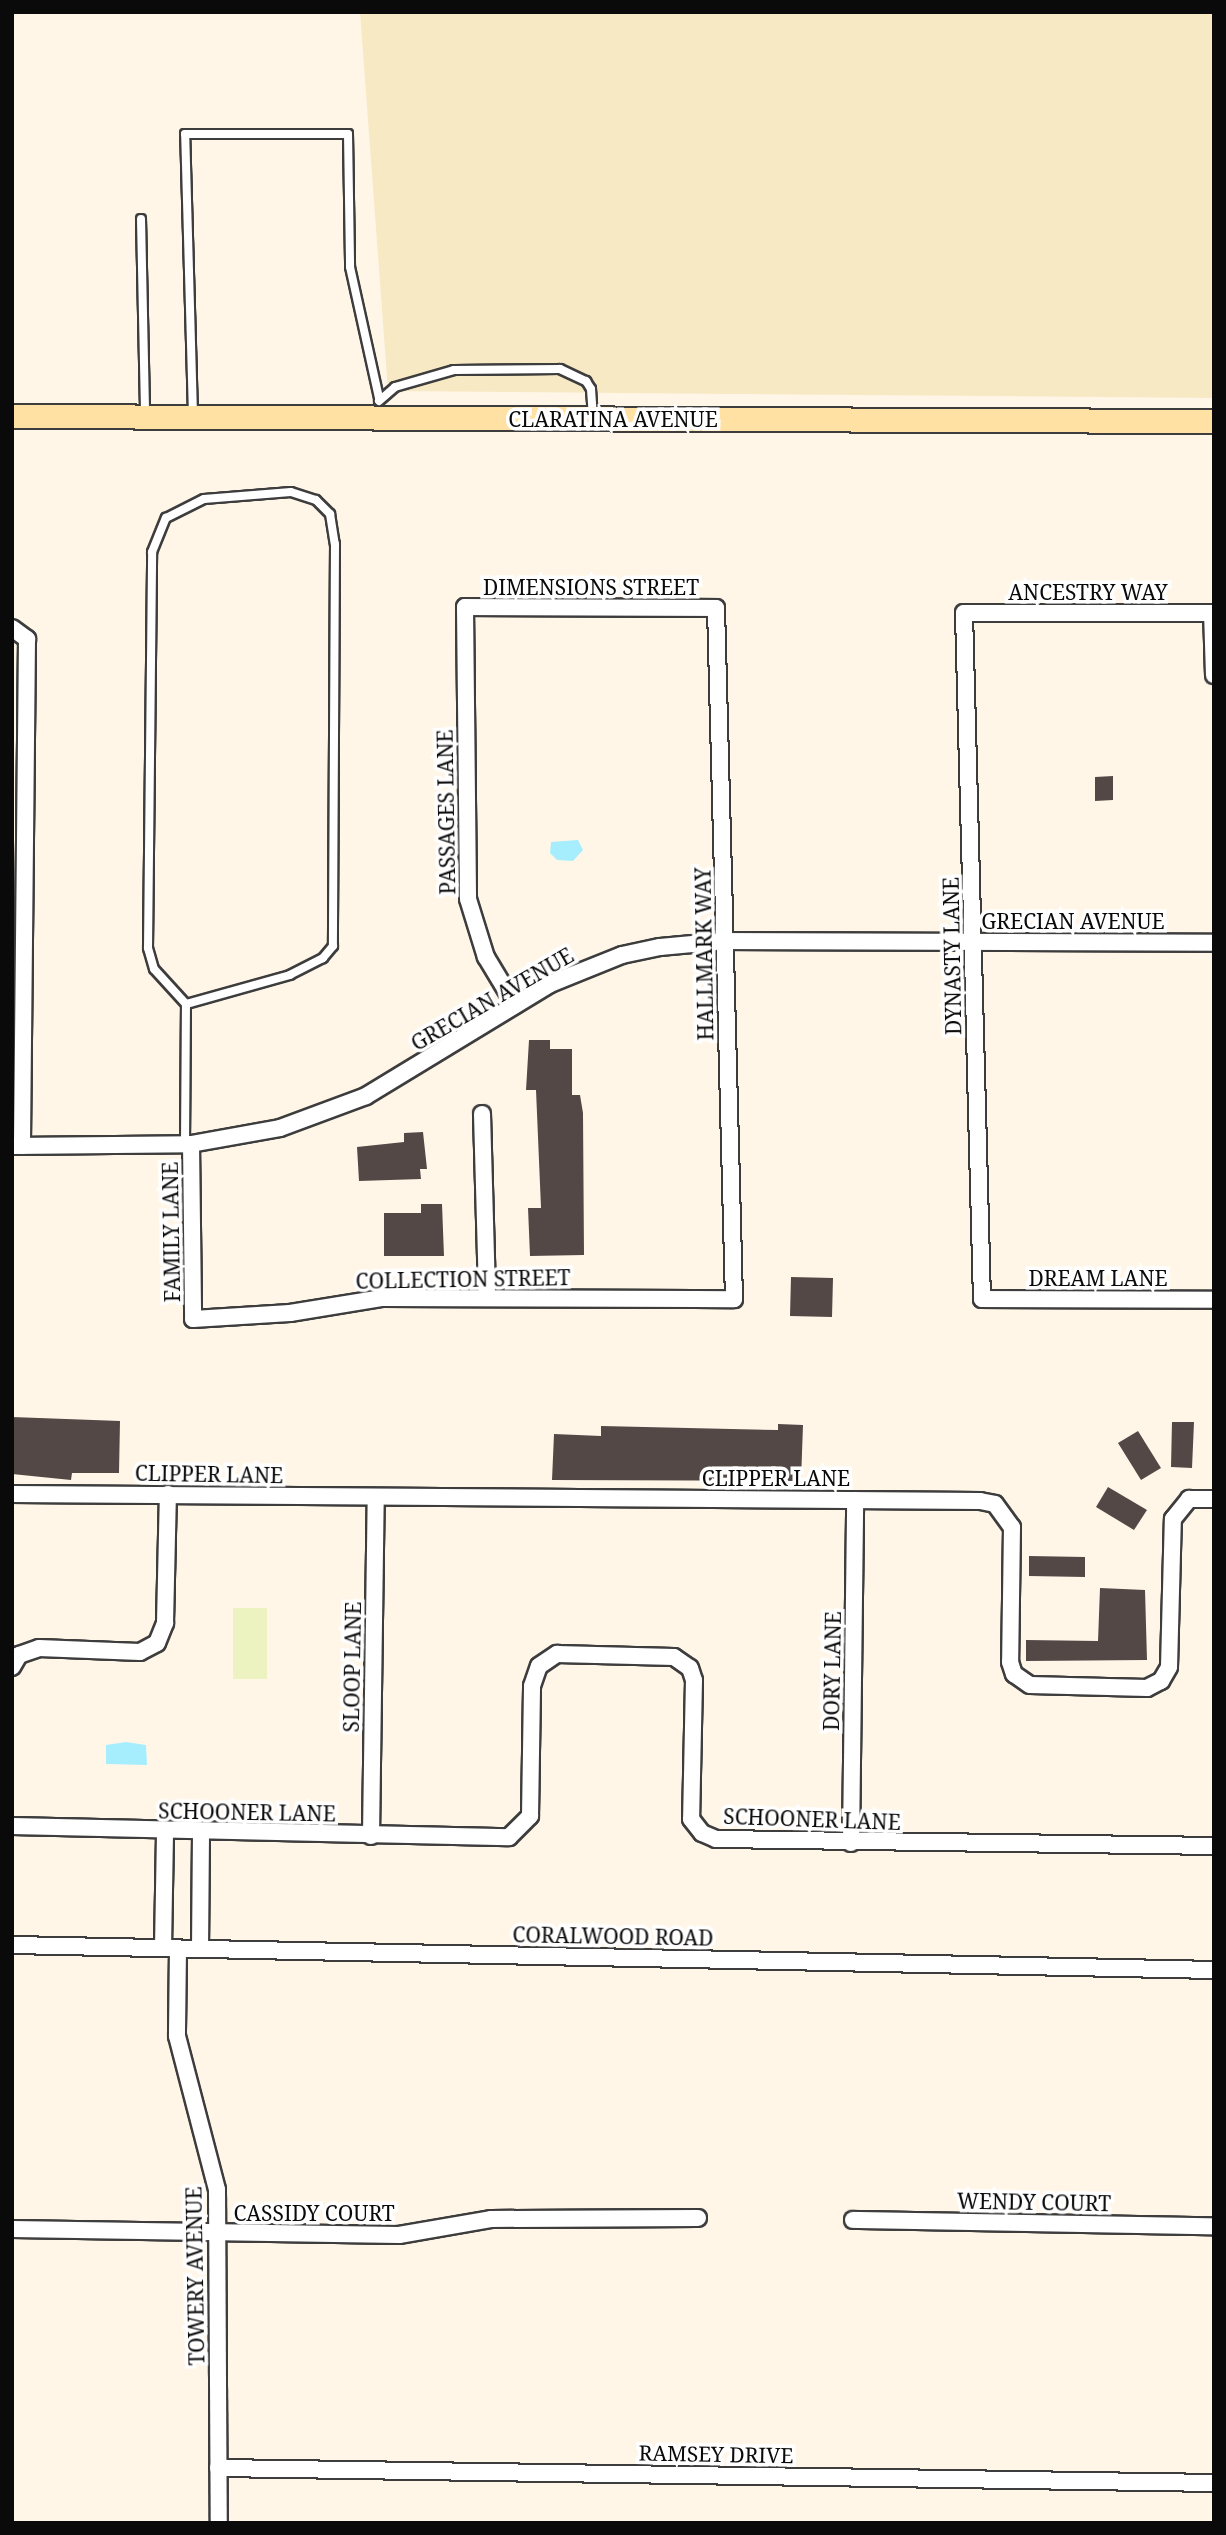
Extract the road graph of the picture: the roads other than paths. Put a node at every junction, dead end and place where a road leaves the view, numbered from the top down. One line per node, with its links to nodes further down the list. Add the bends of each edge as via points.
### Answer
1 (141, 219): 4 (lane)
2 (379, 408): 5 (main road, CLARATINA AVENUE); 5 (lane, via 350,267 348,134 186,134); 6 (main road, CLARATINA AVENUE); 6 (lane, via 395,387 454,370 559,369 591,389)
3 (12, 416): 4 (main road, CLARATINA AVENUE)
4 (145, 418): 5 (main road, CLARATINA AVENUE)
5 (193, 418)
6 (593, 419): 7 (main road, CLARATINA AVENUE)
7 (1214, 421)
8 (466, 607): 9 (street, DIMENSIONS STREET); 18 (street, PASSAGES LANE, via 468,898 486,957)
9 (716, 608): 14 (street, HALLMARK WAY)
10 (964, 613): 11 (street, ANCESTRY WAY); 15 (street, DYNASTY LANE)
11 (1212, 613): 13 (street)
12 (14, 628): 21 (street, via 27,639)
13 (1214, 675)
14 (725, 941): 15 (street, GRECIAN AVENUE); 18 (street, GRECIAN AVENUE, via 622,955 585,968); 23 (street, HALLMARK WAY)
15 (973, 942): 16 (street, GRECIAN AVENUE); 24 (street, DYNASTY LANE)
16 (1214, 943)
17 (186, 1004): 17 (lane, via 154,969 148,948 152,552 166,518 204,499 291,492 316,500 330,514 335,544 333,946 323,958 290,975); 20 (lane)
18 (515, 1005): 20 (street, GRECIAN AVENUE, via 366,1096 280,1128)
19 (482, 1114): 22 (street)
20 (188, 1144): 21 (street, GRECIAN AVENUE); 26 (street, FAMILY LANE)
21 (17, 1146)
22 (487, 1298): 23 (street, COLLECTION STREET); 26 (street, COLLECTION STREET, via 383,1298 254,1317)
23 (734, 1299)
24 (982, 1299): 25 (street, DREAM LANE)
25 (1214, 1300)
26 (193, 1319)
27 (12, 1494): 28 (street, CLIPPER LANE)
28 (168, 1494): 29 (street, CLIPPER LANE); 32 (street, via 165,1623 157,1643 141,1652 38,1648 19,1655)
29 (376, 1498): 31 (street, CLIPPER LANE); 36 (street, SLOOP LANE)
30 (1214, 1499): 31 (street, CLIPPER LANE, via 1189,1499 1173,1519 1169,1667 1161,1681 1147,1688 1030,1685 1014,1674 1010,1662 1012,1527 995,1504)
31 (855, 1500): 37 (street, DORY LANE)
32 (12, 1667)
33 (12, 1826): 34 (street, SCHOONER LANE)
34 (165, 1832): 35 (street, SCHOONER LANE); 40 (street, TOWERY AVENUE)
35 (201, 1833): 36 (street, SCHOONER LANE); 41 (street)
36 (371, 1836): 37 (street, SCHOONER LANE, via 509,1837 521,1829 530,1816 532,1686 539,1665 557,1654 674,1657 690,1668 694,1680 691,1819 702,1833 716,1839)
37 (851, 1843): 38 (street, SCHOONER LANE)
38 (1214, 1846)
39 (12, 1945): 40 (street, CORALWOOD ROAD)
40 (171, 1948): 41 (street, CORALWOOD ROAD); 47 (street, TOWERY AVENUE, via 177,2036 214,2177)
41 (200, 1949): 42 (street, CORALWOOD ROAD)
42 (1214, 1970)
43 (698, 2218): 47 (street, CASSIDY COURT, via 549,2216 491,2219 399,2235)
44 (853, 2220): 45 (street, WENDY COURT)
45 (1214, 2226)
46 (12, 2230): 47 (street, CASSIDY COURT)
47 (217, 2235): 48 (street, TOWERY AVENUE)
48 (218, 2468): 49 (street, RAMSEY DRIVE); 50 (street, TOWERY AVENUE)
49 (1214, 2483)
50 (219, 2523)

